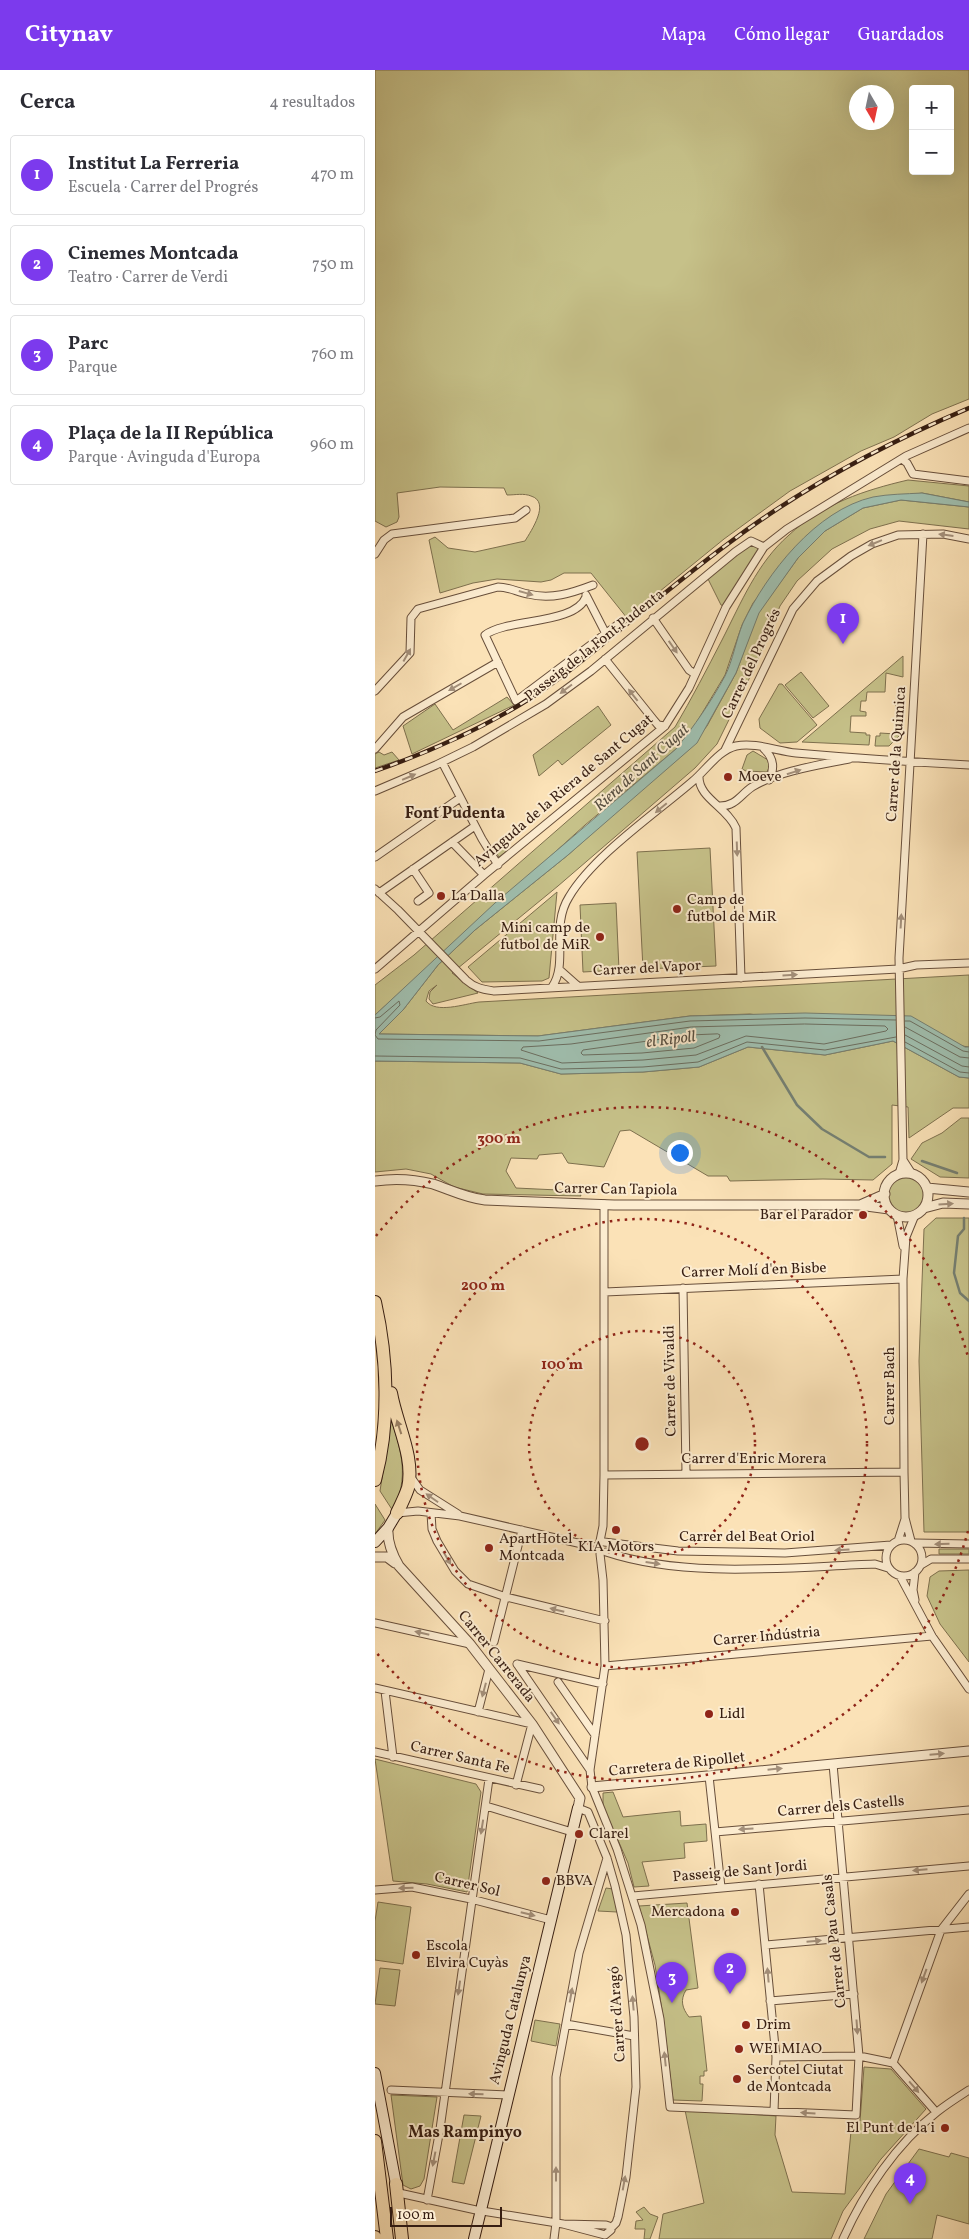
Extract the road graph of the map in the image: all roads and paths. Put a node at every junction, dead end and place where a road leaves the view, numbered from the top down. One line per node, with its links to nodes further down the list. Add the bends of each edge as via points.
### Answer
1 (969, 428): 2 (street, Avinguda de la Riera de Sant Cugat)
2 (902, 459): 3 (street, via 913,474); 7 (street, Avinguda de la Riera de Sant Cugat, via 787,528)
3 (969, 481)
4 (526, 510): 8 (street, via 515,518 392,534)
5 (923, 534): 6 (street, Carrer del Progrés, one-way to 5); 22 (street, Carrer del Progrés, one-way to 22, via 898,535 873,544 817,581 793,609); 24 (street, Carrer de la Quimica)
6 (969, 539)
7 (764, 547): 12 (street, Passeig de la Font Pudenta, via 751,542 735,552); 17 (street, Avinguda de la Riera de Sant Cugat, via 726,607)
8 (375, 554)
9 (593, 585): 10 (street)
10 (580, 590): 11 (street); 18 (street, one-way to 10, via 410,653 411,618 418,609 498,587 546,597)
11 (587, 597): 14 (street); 16 (street, via 583,603 562,615 511,625 485,635)
12 (653, 618): 15 (street, Passeig de la Font Pudenta); 17 (street, one-way to 17)
13 (621, 622): 14 (street, Passeig de la Font Pudenta)
14 (606, 634): 16 (street, Passeig de la Font Pudenta, via 516,701)
15 (605, 659): 19 (street, one-way to 15, via 653,719); 25 (street, Passeig de la Font Pudenta, one-way to 25, via 532,714)
16 (498, 662): 21 (street, one-way to 21, via 403,716)
17 (695, 674): 19 (street, Avinguda de la Riera de Sant Cugat)
18 (375, 691)
19 (665, 726): 35 (street, Avinguda de la Riera de Sant Cugat)
20 (763, 748): 22 (street, via 743,745); 23 (street); 28 (street, via 773,764)
21 (375, 749)
22 (725, 751): 27 (street)
23 (853, 758): 24 (street); 28 (street, one-way to 23)
24 (909, 761): 26 (street); 44 (street, Carrer de la Quimica, one-way to 24)
25 (442, 762): 29 (street, Passeig de la Font Pudenta, one-way to 25); 30 (street)
26 (969, 765)
27 (699, 776): 31 (street, via 699,787); 43 (street, one-way to 43, via 627,836 574,888 564,906 559,926)
28 (769, 780): 31 (street, via 752,788 733,804)
29 (377, 790)
30 (460, 798): 32 (street); 34 (street)
31 (720, 806): 45 (street, one-way to 45, via 733,820 737,837)
32 (475, 826): 33 (street); 35 (street)
33 (452, 842): 36 (street); 37 (street)
34 (375, 857)
35 (497, 864): 37 (street, Avinguda de la Riera de Sant Cugat)
36 (413, 869): 38 (street); 39 (street, via 429,893)
37 (484, 875): 40 (street, Avinguda de la Riera de Sant Cugat)
38 (377, 891): 40 (street, Carrer del Vapor)
39 (418, 901)
40 (420, 932): 42 (street, Avinguda de la Riera de Sant Cugat); 47 (street, Carrer del Vapor, via 473,986 494,991)
41 (969, 963): 44 (street, Carrer del Vapor, via 916,965)
42 (375, 969)
43 (560, 970): 46 (street); 47 (street)
44 (898, 973): 45 (street, Carrer del Vapor, one-way to 44); 48 (street)
45 (741, 978): 46 (street, Carrer del Vapor)
46 (578, 986): 47 (street, Carrer del Vapor)
47 (552, 987)
48 (903, 1160): 49 (street); 50 (street)
49 (899, 1174): 50 (street); 54 (street, via 888,1184)
50 (912, 1174): 52 (street)
51 (375, 1181): 55 (street, Carrer Can Tapiola, via 419,1181 469,1198 485,1200)
52 (927, 1188): 53 (street); 58 (street)
53 (969, 1192)
54 (885, 1194): 57 (street, Carrer Can Tapiola); 59 (street)
55 (604, 1204): 57 (street, Carrer Can Tapiola); 64 (street)
56 (969, 1204): 58 (street, one-way to 56, via 943,1203)
57 (859, 1205): 59 (street, Carrer Can Tapiola)
58 (924, 1208): 60 (street)
59 (893, 1212): 60 (street, via 903,1217); 61 (street, Carrer Bach)
60 (915, 1215): 61 (street, Carrer Bach, via 906,1237)
61 (904, 1254): 62 (street, Carrer Bach)
62 (903, 1279): 63 (street, Carrer Molí d'en Bisbe); 67 (street, Carrer Bach)
63 (683, 1288): 64 (street, Carrer Molí d'en Bisbe); 68 (street, Carrer de Vivaldi)
64 (605, 1292): 70 (street)
65 (375, 1302): 66 (highway)
66 (384, 1371): 69 (highway, one-way to 66, via 406,1450); 71 (highway, via 384,1428)
67 (903, 1472): 68 (street, Carrer d'Enric Morera); 75 (street, Carrer Bach)
68 (686, 1473): 70 (street, Carrer d'Enric Morera)
69 (409, 1474): 72 (highway, via 408,1488); 74 (street, one-way to 69, via 420,1490)
70 (604, 1475): 80 (street)
71 (375, 1480)
72 (397, 1513): 73 (street); 76 (main road)
73 (431, 1513): 74 (street); 93 (street, one-way to 93, via 432,1529 455,1571 467,1584)
74 (460, 1516): 77 (street)
75 (905, 1518): 78 (street, Carrer Bach); 81 (street, Carrer Bach)
76 (388, 1528): 79 (main road); 89 (street, Carrer Carrerada, via 392,1555)
77 (522, 1530): 84 (street); 93 (street)
78 (898, 1541): 81 (street, Carrer del Beat Oriol); 83 (street, Carrer del Beat Oriol)
79 (375, 1542)
80 (602, 1542): 83 (street, Carrer del Beat Oriol, one-way to 80, via 785,1554 678,1552); 84 (street); 85 (street, via 607,1547)
81 (913, 1542): 82 (street, Carrer del Beat Oriol, one-way to 81); 88 (street, via 921,1551)
82 (969, 1544)
83 (891, 1545): 90 (street, via 885,1556)
84 (595, 1547): 85 (street, via 597,1552)
85 (603, 1553): 90 (street, Carrer del Beat Oriol, one-way to 90, via 676,1566 744,1568 875,1564); 95 (street, Carretera de Ripollet)
86 (375, 1557): 89 (street, via 387,1557)
87 (969, 1558): 88 (street, via 931,1559)
88 (921, 1565): 91 (street)
89 (399, 1566): 99 (street, Carrer Carrerada)
90 (888, 1568): 92 (street, Carrer del Beat Oriol)
91 (915, 1572): 92 (street); 94 (street, via 913,1590)
92 (900, 1576): 94 (street)
93 (507, 1597): 95 (street, one-way to 93); 98 (street)
94 (916, 1607): 97 (street)
95 (605, 1621): 100 (street, Carretera de Ripollet)
96 (375, 1622): 99 (street, one-way to 96)
97 (931, 1636): 100 (street, Carrer Indústria); 105 (street)
98 (494, 1642)
99 (470, 1644): 101 (street, Carrer Carrerada)
100 (605, 1666): 103 (street, Carretera de Ripollet)
101 (489, 1669): 107 (street, one-way to 107); 108 (street, Carrer Carrerada)
102 (558, 1682): 109 (street)
103 (603, 1684): 109 (street, Carretera de Ripollet); 114 (street, one-way to 114, via 517,1664)
104 (375, 1688): 106 (street)
105 (969, 1689)
106 (385, 1691): 107 (street); 112 (street)
107 (478, 1712): 108 (street)
108 (532, 1724): 117 (street); 121 (street, Carrer Carrerada, via 580,1798)
109 (595, 1736): 114 (street, Carretera de Ripollet)
110 (969, 1751): 113 (street, Carretera de Ripollet, one-way to 110)
111 (375, 1752): 112 (street, Carrer Santa Fe)
112 (393, 1757): 116 (street, Carrer Santa Fe)
113 (833, 1764): 115 (street, Carretera de Ripollet, one-way to 113); 123 (street, Carrer de Pau Casals)
114 (590, 1770): 118 (street, Carretera de Ripollet)
115 (709, 1776): 118 (street, Carretera de Ripollet); 125 (street)
116 (489, 1779): 117 (street, Carrer Santa Fe); 120 (street)
117 (516, 1785): 119 (street, Carrer Santa Fe)
118 (592, 1787): 133 (street)
119 (540, 1789)
120 (486, 1806): 124 (street); 134 (street, one-way to 134)
121 (578, 1808): 124 (main road, Avinguda Catalunya); 126 (street, Carrer d'Aragó, via 587,1812)
122 (969, 1810): 123 (street, Carrer dels Castells)
123 (837, 1822): 125 (street, Carrer dels Castells, one-way to 125); 128 (street, Carrer de Pau Casals)
124 (572, 1832): 135 (main road, Avinguda Catalunya)
125 (715, 1832): 130 (street)
126 (607, 1858): 142 (street, one-way to 126, via 579,1953); 143 (street, Carrer d'Aragó, one-way to 126, via 626,1935)
127 (969, 1866): 128 (street, Passeig de Sant Jordi, one-way to 128)
128 (842, 1877): 129 (street, Passeig de Sant Jordi); 138 (street, Carrer de Pau Casals)
129 (759, 1884): 130 (street, Passeig de Sant Jordi); 139 (street)
130 (721, 1888): 133 (street, Passeig de Sant Jordi)
131 (375, 1890): 134 (street, Carrer Sol, one-way to 131, via 412,1887)
132 (969, 1894): 137 (street)
133 (633, 1896): 152 (street, one-way to 133, via 670,2107 659,2011)
134 (471, 1899): 135 (street, Carrer Sol, one-way to 135); 150 (street, one-way to 150)
135 (551, 1920): 151 (main road, Avinguda Catalunya)
136 (969, 1927): 137 (street)
137 (941, 1930): 138 (street); 146 (street, one-way to 146)
138 (849, 1938): 139 (street, one-way to 138); 140 (street, Carrer de Pau Casals)
139 (766, 1946): 141 (street, one-way to 139)
140 (854, 1994): 141 (street); 144 (street, Carrer de Pau Casals, one-way to 144)
141 (770, 2001): 145 (street)
142 (566, 2024): 143 (street); 158 (street, one-way to 142, via 556,2078)
143 (635, 2036): 158 (street, Carrer d'Aragó, one-way to 143, via 605,2234 610,2233 617,2223 632,2131 636,2087)
144 (859, 2056): 145 (street); 146 (street); 152 (street, Carrer de Pau Casals, one-way to 152, via 856,2115)
145 (776, 2057): 152 (street)
146 (893, 2063): 153 (street, one-way to 153)
147 (375, 2073): 155 (main road)
148 (391, 2090): 150 (street)
149 (969, 2090): 153 (street)
150 (444, 2093): 151 (street, one-way to 150); 156 (street, one-way to 156)
151 (507, 2095): 157 (main road, Avinguda Catalunya)
152 (774, 2111)
153 (936, 2112): 164 (street, via 887,2165)
154 (375, 2141): 159 (highway)
155 (398, 2189): 156 (street); 160 (highway); 161 (street)
156 (427, 2200): 157 (street)
157 (481, 2210): 158 (street); 162 (main road, Avinguda Catalunya)
158 (560, 2223): 163 (street)
159 (387, 2239)
160 (402, 2239)
161 (408, 2239)
162 (474, 2239)
163 (554, 2239)
164 (843, 2239)

